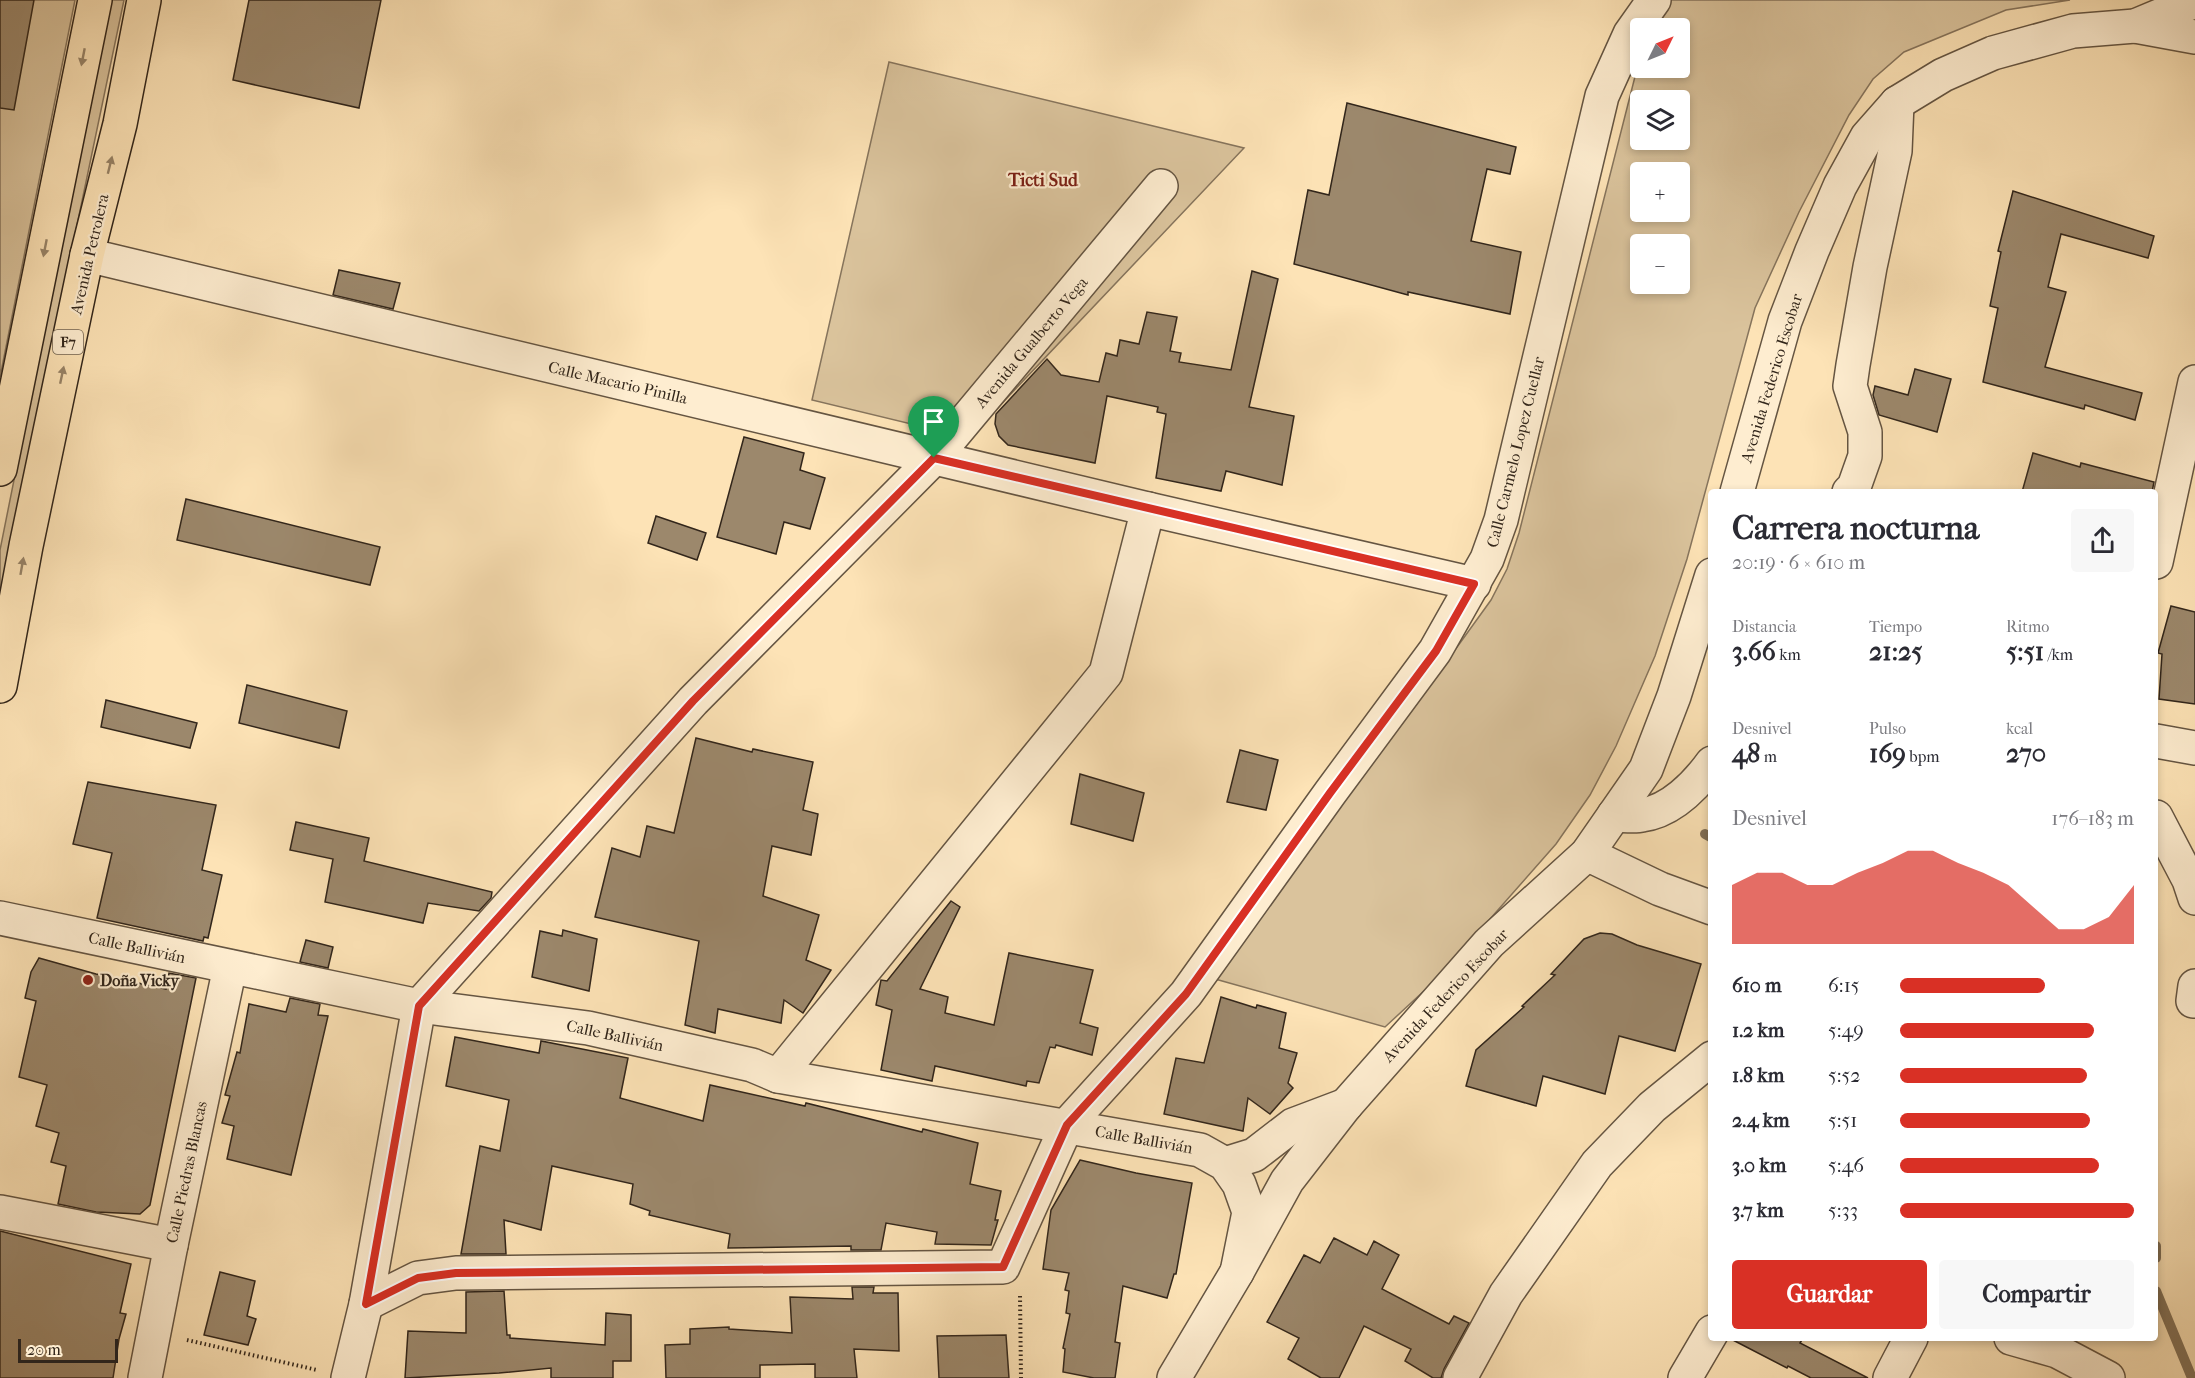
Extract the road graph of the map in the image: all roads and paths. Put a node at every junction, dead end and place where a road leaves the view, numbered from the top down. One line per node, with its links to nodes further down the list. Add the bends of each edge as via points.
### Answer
1 (95, 0): 12 (highway, F7, one-way to 12)
2 (144, 0): 9 (highway, Avenida Petrolera / F7, one-way to 2, via 120,124)
3 (1654, 0): 17 (street, Calle Carmelo Lopez Cuellar, via 1630,34 1602,96 1501,520)
4 (2195, 1): 5 (street, Avenida Federico Escobar)
5 (2134, 26): 6 (street); 7 (street, Avenida Federico Escobar, via 2073,31 1993,53 1943,75)
6 (2195, 37)
7 (1897, 103): 13 (street, Avenida Federico Escobar, via 1867,138 1840,186 1812,251 1785,321); 14 (street, via 1895,152 1852,365 1850,386 1865,432 1864,456)
8 (1161, 186): 11 (street, Avenida Gualberto Vega)
9 (87, 255): 11 (street, Calle Macario Pinilla); 19 (highway, Avenida Petrolera / F7, one-way to 9)
10 (2195, 382): 16 (street)
11 (934, 458): 15 (street, Calle Macario Pinilla); 30 (street, Avenida Gualberto Vega, via 693,701)
12 (0, 469)
13 (1738, 489)
14 (1852, 489)
15 (1148, 509): 17 (street, Calle Macario Pinilla); 32 (street, via 1106,673)
16 (2158, 553)
17 (1474, 584): 34 (street, Calle Carmelo Lopez Cuellar, via 1436,651 1186,994)
18 (1708, 589): 23 (street, Avenida Federico Escobar, via 1646,769)
19 (0, 686)
20 (2158, 741): 21 (street)
21 (2195, 748)
22 (1708, 768): 23 (street, via 1676,801 1643,815)
23 (1614, 815): 25 (street, Avenida Federico Escobar)
24 (2158, 821): 26 (street)
25 (1587, 854): 27 (street, via 1659,889); 33 (street, Avenida Federico Escobar, via 1489,943)
26 (2195, 898)
27 (1708, 907)
28 (0, 918): 29 (street, Calle Ballivián)
29 (230, 967): 30 (street, Calle Ballivián); 37 (street, Calle Piedras Blancas)
30 (419, 1006): 32 (street, Calle Ballivián, via 588,1028 752,1065); 40 (street)
31 (1708, 1061): 49 (street, via 1652,1107 1597,1164 1506,1294)
32 (778, 1076): 34 (street, Calle Ballivián)
33 (1346, 1105): 35 (street, via 1293,1125 1254,1155); 39 (street, Avenida Federico Escobar, via 1287,1181)
34 (1067, 1125): 35 (street, Calle Ballivián, via 1200,1150); 38 (street, Calle Carmelo Lopez Cuellar)
35 (1225, 1164): 39 (street, via 1239,1184 1249,1212)
36 (0, 1212): 37 (street)
37 (171, 1245): 41 (street, Calle Piedras Blancas)
38 (1003, 1267): 40 (street, via 456,1273 418,1278); 47 (path, via 1020,1294)
39 (1237, 1272): 48 (street, Avenida Federico Escobar)
40 (366, 1304): 46 (street)
41 (154, 1332): 45 (street, Calle Piedras Blancas); 46 (path)
42 (1708, 1339): 50 (street)
43 (1909, 1341): 51 (street)
44 (2022, 1341): 52 (street, via 2057,1351)
45 (146, 1378)
46 (348, 1378)
47 (1021, 1378)
48 (1174, 1378)
49 (1460, 1378)
50 (1685, 1378)
51 (1890, 1378)
52 (2108, 1378)

